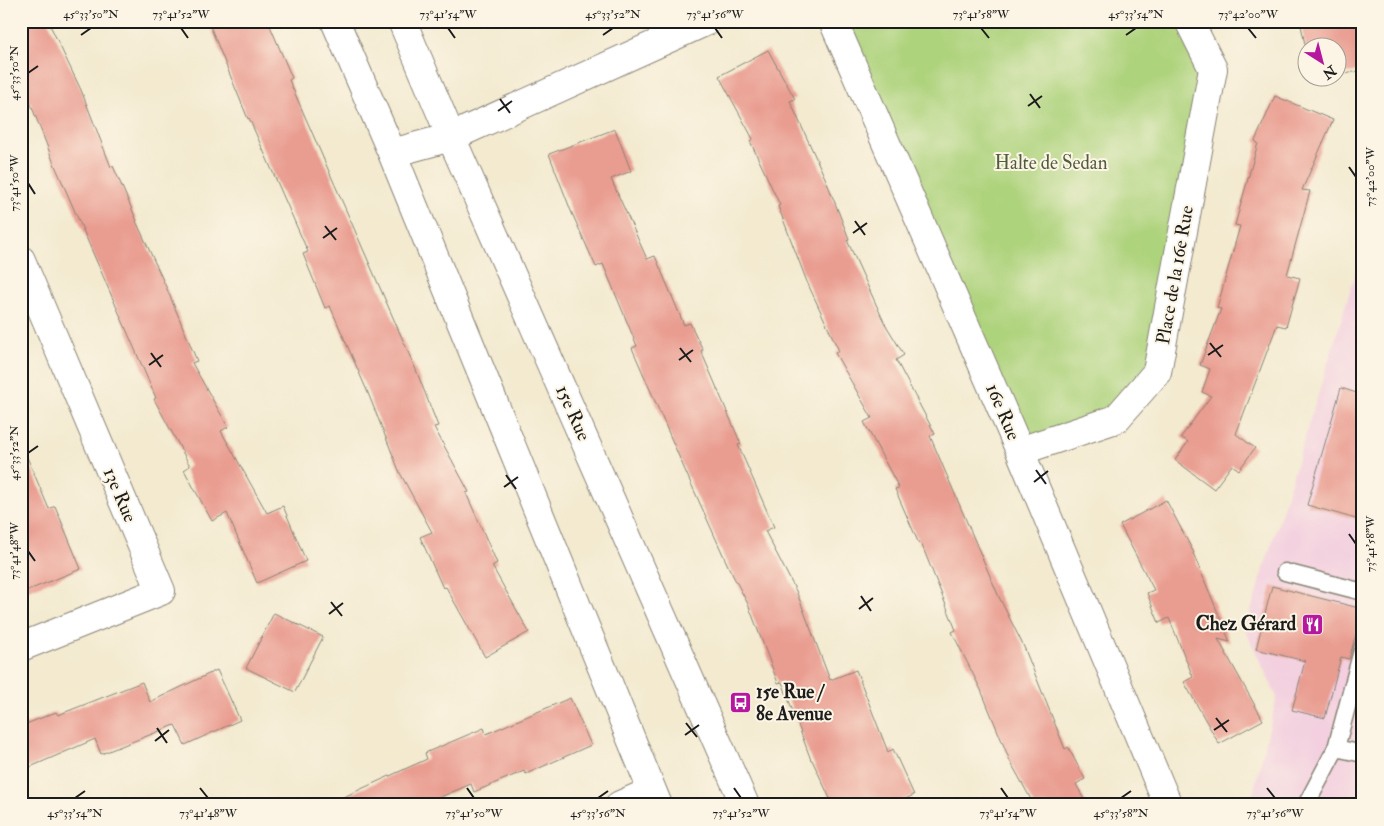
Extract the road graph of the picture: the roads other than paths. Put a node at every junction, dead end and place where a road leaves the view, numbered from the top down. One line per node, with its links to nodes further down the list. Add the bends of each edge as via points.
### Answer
1 (336, 21): 7 (street)
2 (402, 21): 6 (street, 15e Rue)
3 (707, 21): 6 (street)
4 (833, 21): 9 (street, 16e Rue)
5 (1188, 21): 9 (street, Place de la 16e Rue, via 1213,69 1157,372 1116,419)
6 (451, 137): 7 (street); 18 (street, 15e Rue)
7 (392, 154): 16 (street)
8 (21, 260): 12 (street, 13e Rue, via 160,591)
9 (1020, 451): 19 (street, 16e Rue)
10 (1285, 572): 11 (lane)
11 (1363, 592)
12 (21, 647)
13 (1363, 647): 14 (lane)
14 (1336, 748): 15 (lane); 20 (lane)
15 (1363, 754)
16 (655, 798): 17 (street)
17 (620, 805)
18 (746, 805)
19 (1168, 805)
20 (1306, 805)

